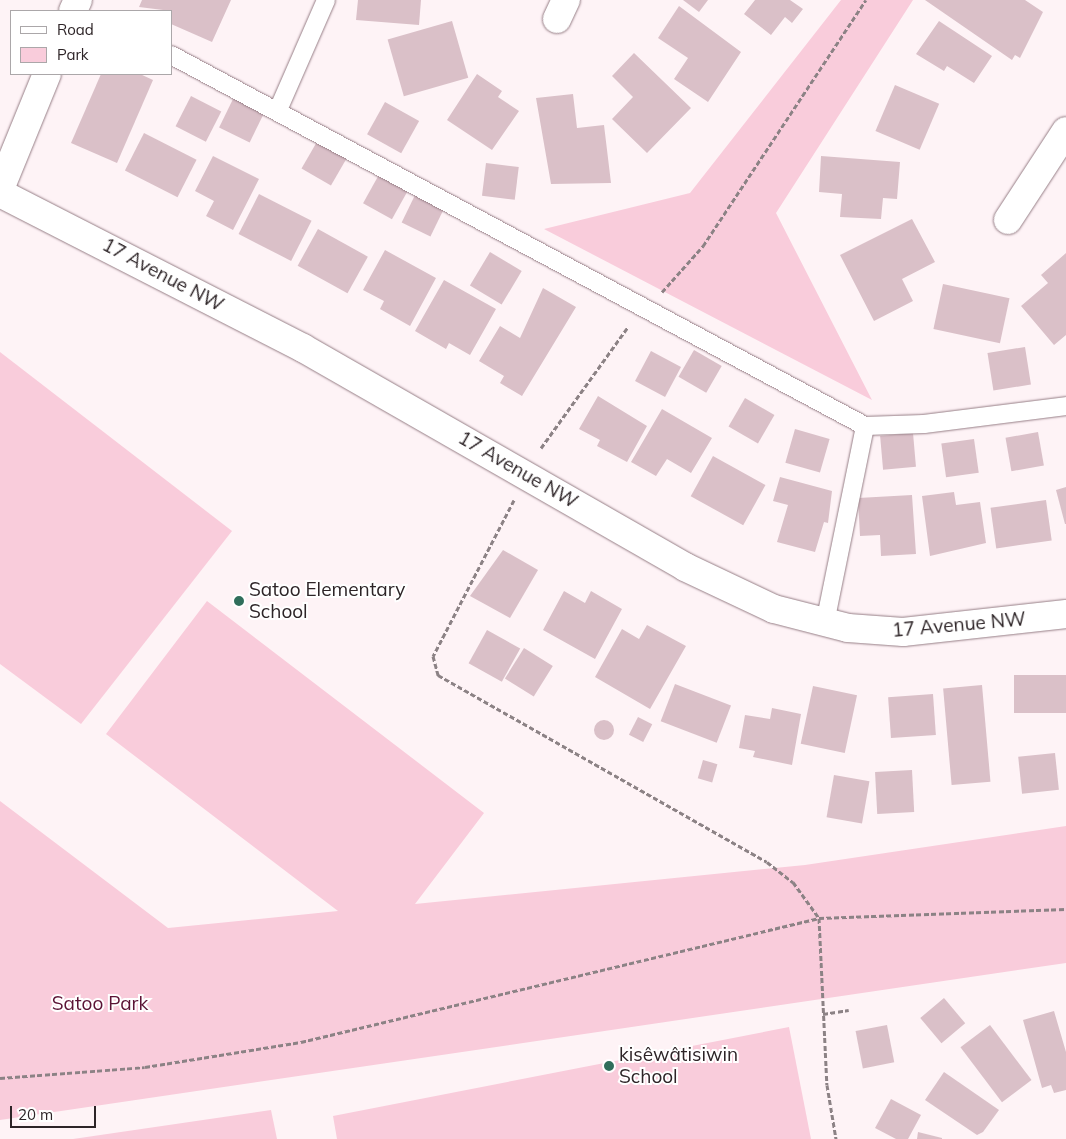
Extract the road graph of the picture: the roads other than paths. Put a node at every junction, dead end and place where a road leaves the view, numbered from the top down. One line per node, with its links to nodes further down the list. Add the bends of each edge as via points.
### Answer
1 (326, 0): 4 (lane)
2 (172, 56): 4 (lane)
3 (47, 75): 6 (street)
4 (278, 110): 10 (lane)
5 (1066, 131): 8 (street)
6 (0, 189)
7 (0, 193): 12 (street, 17 Avenue NW, via 312,352 685,567 774,609)
8 (1008, 220)
9 (1066, 406): 10 (lane, via 924,424)
10 (865, 426): 12 (lane)
11 (1066, 614): 12 (street, 17 Avenue NW, via 923,632)
12 (824, 623)

